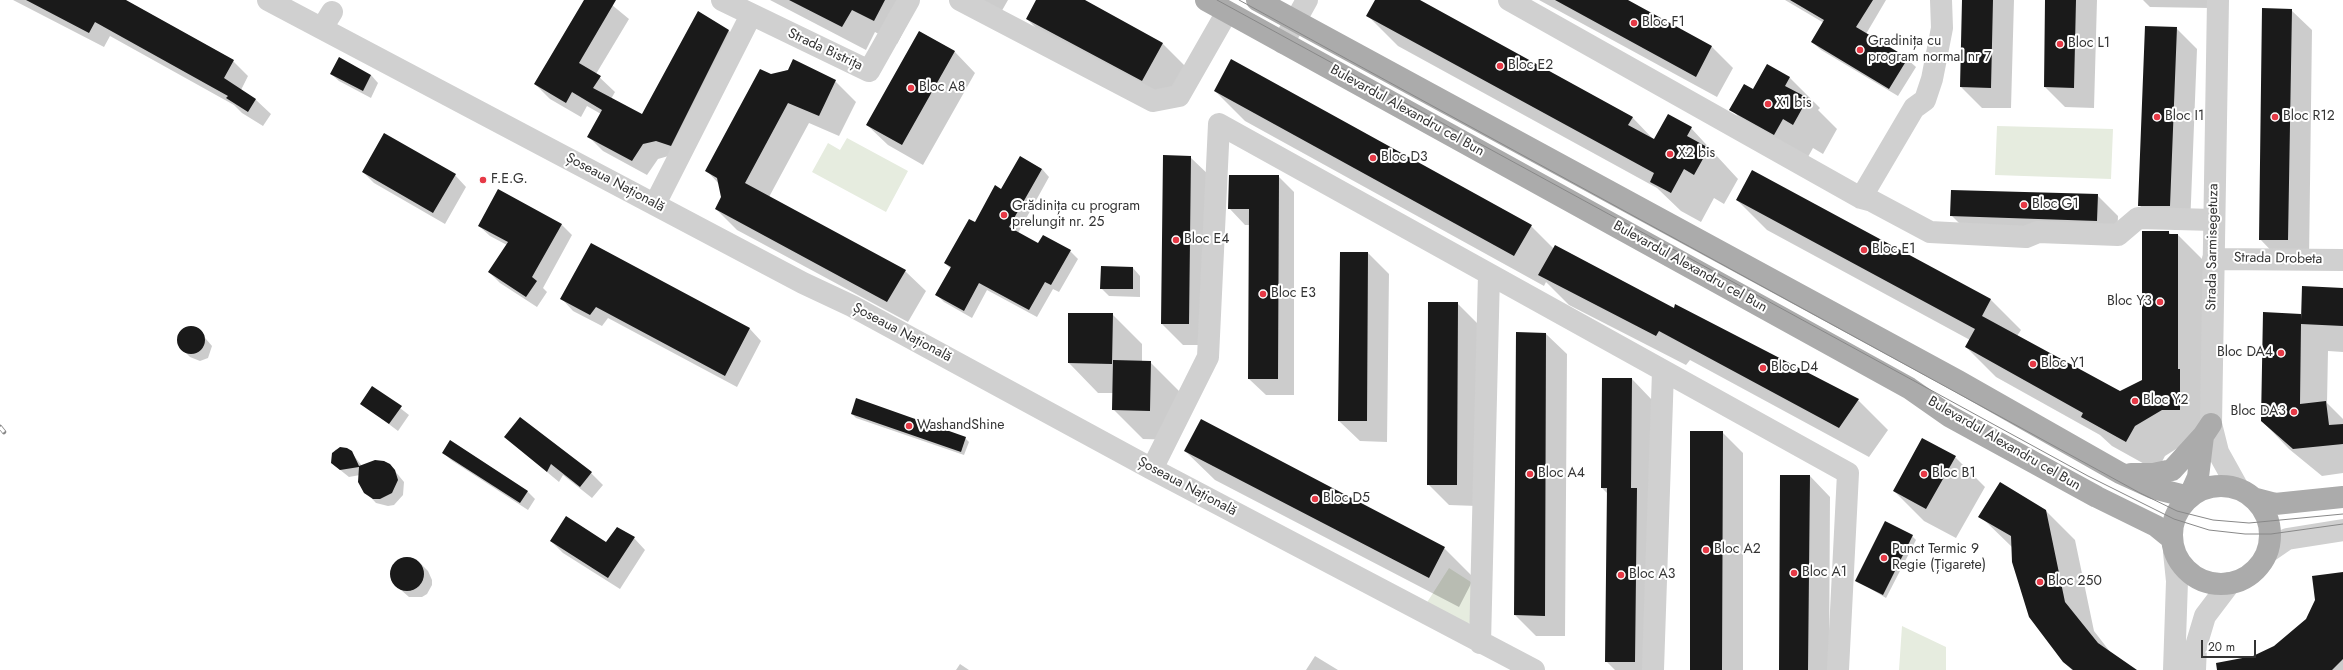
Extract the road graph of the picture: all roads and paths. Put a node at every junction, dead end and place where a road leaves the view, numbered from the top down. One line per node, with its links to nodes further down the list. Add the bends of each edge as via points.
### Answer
1 (268, 0): 16 (street, Șoseaua Națională, via 327,20)
2 (722, 0): 12 (street, Strada Bistrița)
3 (909, 0): 12 (street, Strada Bistrița, via 869,71)
4 (960, 0): 11 (street, via 1153,101 1179,96)
5 (1206, 0): 11 (main road, Bulevardul Alexandru cel Bun)
6 (1257, 0): 13 (main road, Bulevardul Alexandru cel Bun)
7 (1307, 0): 13 (street)
8 (1509, 0): 15 (street)
9 (1941, 0): 15 (street, via 1942,28 1925,100 1914,108)
10 (2218, 0): 17 (street, Strada Sarmisegetuza)
11 (1227, 12): 14 (main road, Bulevardul Alexandru cel Bun)
12 (751, 15): 16 (street)
13 (1296, 21): 14 (street); 24 (main road, Bulevardul Alexandru cel Bun, via 1958,381)
14 (1283, 43): 29 (main road, Bulevardul Alexandru cel Bun, via 1909,388 1949,416 2097,497 2156,526)
15 (1860, 198): 17 (street, via 1872,201 1930,232 2026,237 2038,232 2118,235 2138,218)
16 (655, 204): 23 (street, Șoseaua Națională, via 803,283 852,306)
17 (2214, 220): 18 (street, Strada Sarmisegetuza)
18 (2213, 259): 19 (street, Strada Drobeta); 22 (street, Strada Sarmisegetuza)
19 (2343, 260)
20 (1489, 274): 21 (street); 23 (street, via 1219,124 1208,357); 32 (street)
21 (1663, 371): 34 (street); 35 (street, via 1848,473)
22 (2207, 430): 24 (main road, via 2172,470 2153,474); 25 (street, Strada Sarmisegetuza, via 2218,452); 27 (main road, via 2198,477)
23 (1152, 469): 32 (street, Șoseaua Națională)
24 (2120, 473): 27 (main road, Bulevardul Alexandru cel Bun, via 2153,488)
25 (2247, 494): 26 (main road, via 2275,504); 27 (main road, via 2218,485 2200,490); 30 (main road, via 2264,510 2269,522 2271,534)
26 (2343, 496)
27 (2189, 497): 29 (main road, via 2174,519)
28 (2343, 530): 30 (street, via 2287,539)
29 (2173, 546): 31 (main road, via 2180,564 2196,578 2207,582); 36 (street, via 2177,581)
30 (2268, 552): 31 (main road, via 2253,573 2242,580)
31 (2230, 583): 37 (street, via 2205,616 2196,646)
32 (1480, 643): 33 (street, Șoseaua Națională)
33 (1534, 670)
34 (1653, 670)
35 (1838, 670)
36 (2174, 670)
37 (2195, 670)

